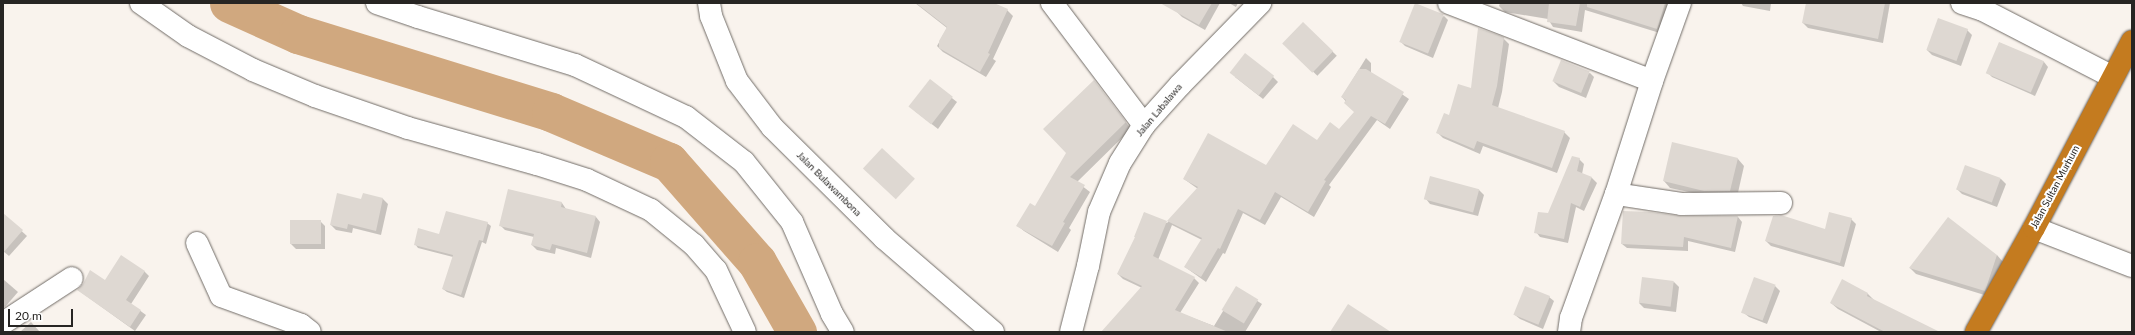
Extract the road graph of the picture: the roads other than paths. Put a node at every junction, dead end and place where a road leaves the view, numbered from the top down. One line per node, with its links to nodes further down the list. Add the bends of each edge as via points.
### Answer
1 (141, 3): 21 (street, via 188,36 253,70 315,96 408,128 586,180 651,210 694,245 716,270)
2 (377, 3): 22 (street, via 575,65 686,117 744,162 792,222 832,314)
3 (709, 3): 23 (street, Jalan Bulawambona, via 711,16 736,81 772,127 884,238)
4 (1052, 3): 12 (street)
5 (1260, 3): 12 (street, Jalan Labalawa)
6 (1449, 3): 11 (street)
7 (1680, 3): 11 (street)
8 (1962, 3): 10 (street, via 1981,9)
9 (2132, 41): 10 (highway, Jalan Sultan Murhum)
10 (2114, 77): 15 (highway, Jalan Sultan Murhum)
11 (1652, 81): 13 (street)
12 (1144, 125): 24 (street, Jalan Labalawa, via 1120,163 1099,212)
13 (1616, 194): 14 (street, via 1682,204); 25 (street)
14 (1781, 203)
15 (2034, 228): 17 (street); 26 (highway, Jalan Sultan Murhum)
16 (197, 243): 20 (street, via 221,296 302,325)
17 (2132, 266)
18 (72, 278): 19 (street)
19 (3, 323)
20 (310, 332)
21 (745, 332)
22 (843, 332)
23 (993, 332)
24 (1071, 332)
25 (1568, 332)
26 (1976, 332)

